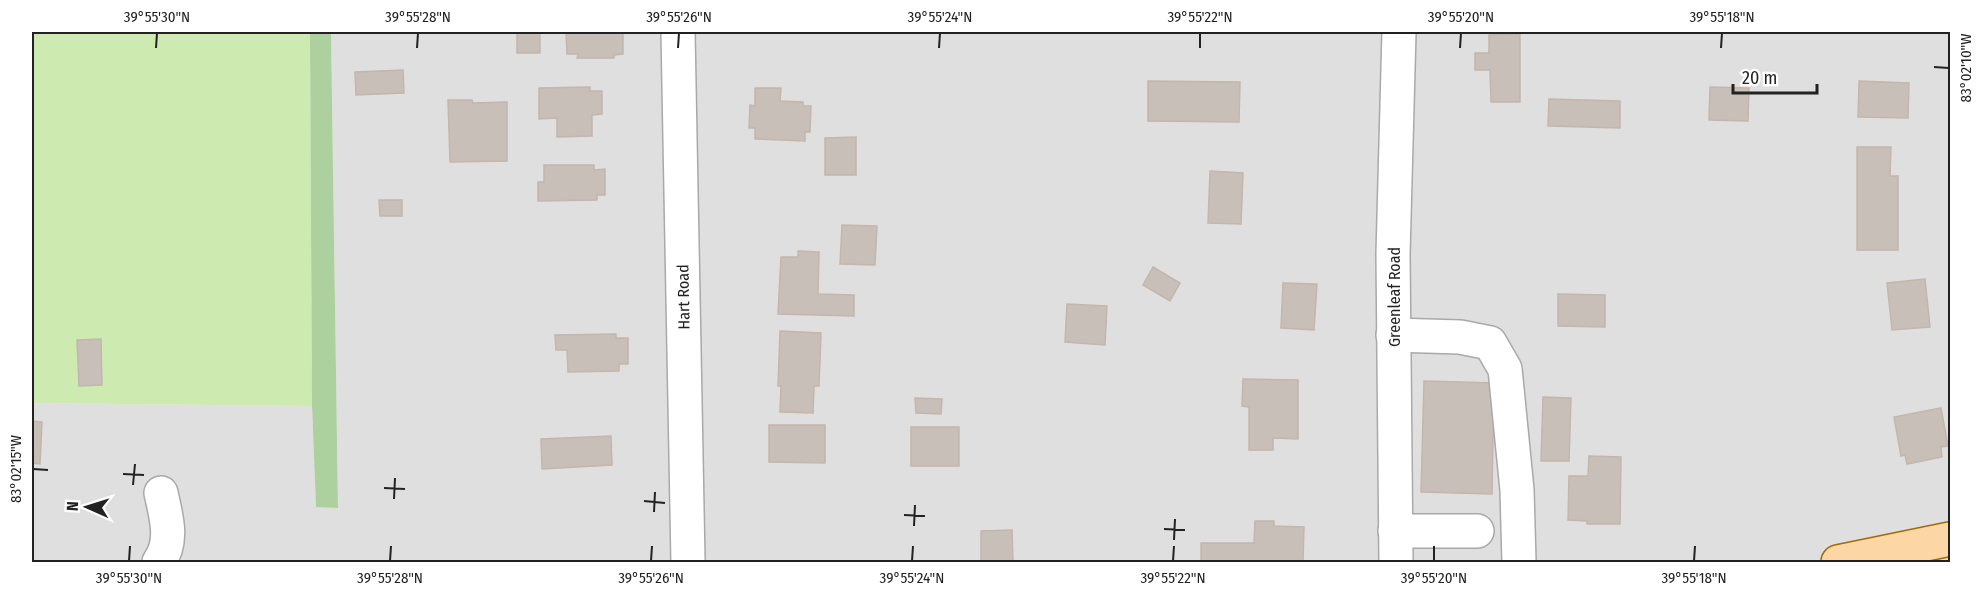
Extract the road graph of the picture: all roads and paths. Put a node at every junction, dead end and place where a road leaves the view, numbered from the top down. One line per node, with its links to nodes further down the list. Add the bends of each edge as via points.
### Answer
1 (678, 32): 9 (street, Hart Road)
2 (1399, 32): 3 (street, Greenleaf Road)
3 (1394, 335): 7 (street, Greenleaf Road); 10 (street, via 1461,337 1490,343 1505,369 1517,490)
4 (161, 493): 8 (street, via 169,528)
5 (1477, 531): 7 (street)
6 (1950, 539): 11 (main road)
7 (1395, 547)
8 (159, 562)
9 (688, 562)
10 (1519, 562)
11 (1838, 562)

